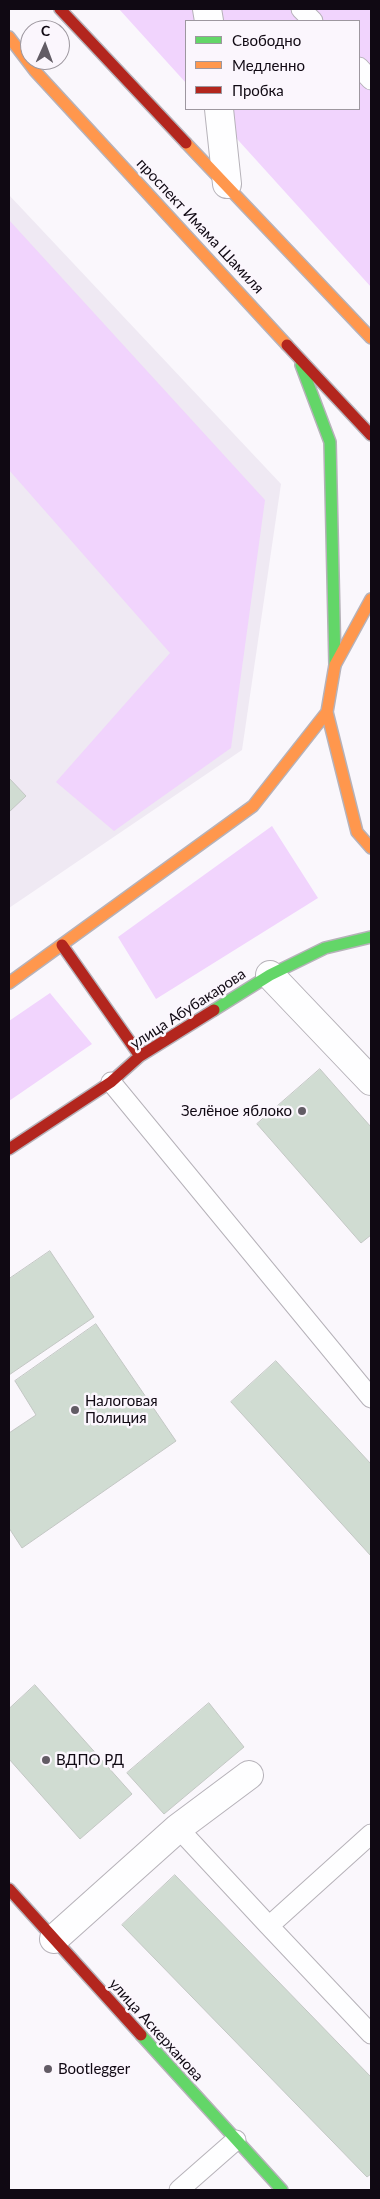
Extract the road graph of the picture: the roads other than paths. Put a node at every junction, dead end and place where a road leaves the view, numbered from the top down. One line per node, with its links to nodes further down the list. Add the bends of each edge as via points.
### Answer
1 (60, 9): 8 (main road)
2 (301, 9): 3 (lane)
3 (312, 20)
4 (9, 37): 10 (main road, проспект Имама Шамиля, via 35,71)
5 (360, 68): 6 (lane)
6 (371, 80)
7 (219, 110): 8 (street)
8 (227, 184): 9 (main road)
9 (371, 338)
10 (296, 352): 11 (main road, проспект Имама Шамиля); 13 (main road, via 330,442)
11 (371, 435)
12 (371, 599): 13 (main road)
13 (335, 665): 14 (main road)
14 (327, 712): 15 (main road, via 357,832); 17 (main road, via 253,806)
15 (371, 848)
16 (371, 937): 18 (main road, улица Абубакарова, via 324,948)
17 (62, 944): 19 (main road); 20 (main road)
18 (270, 975): 20 (main road, улица Абубакарова); 21 (street)
19 (9, 983)
20 (140, 1056): 22 (main road, улица Абубакарова)
21 (371, 1081)
22 (111, 1082): 23 (main road, улица Абубакарова); 24 (lane)
23 (9, 1149)
24 (371, 1398)
25 (248, 1775): 26 (street)
26 (178, 1828): 29 (lane); 30 (street)
27 (371, 1834): 29 (lane)
28 (9, 1889): 30 (main road, улица Аскерханова)
29 (269, 1926): 31 (lane)
30 (54, 1939): 32 (main road, улица Аскерханова)
31 (371, 2034)
32 (236, 2140): 33 (lane); 34 (main road, улица Аскерханова)
33 (179, 2190)
34 (282, 2190)

